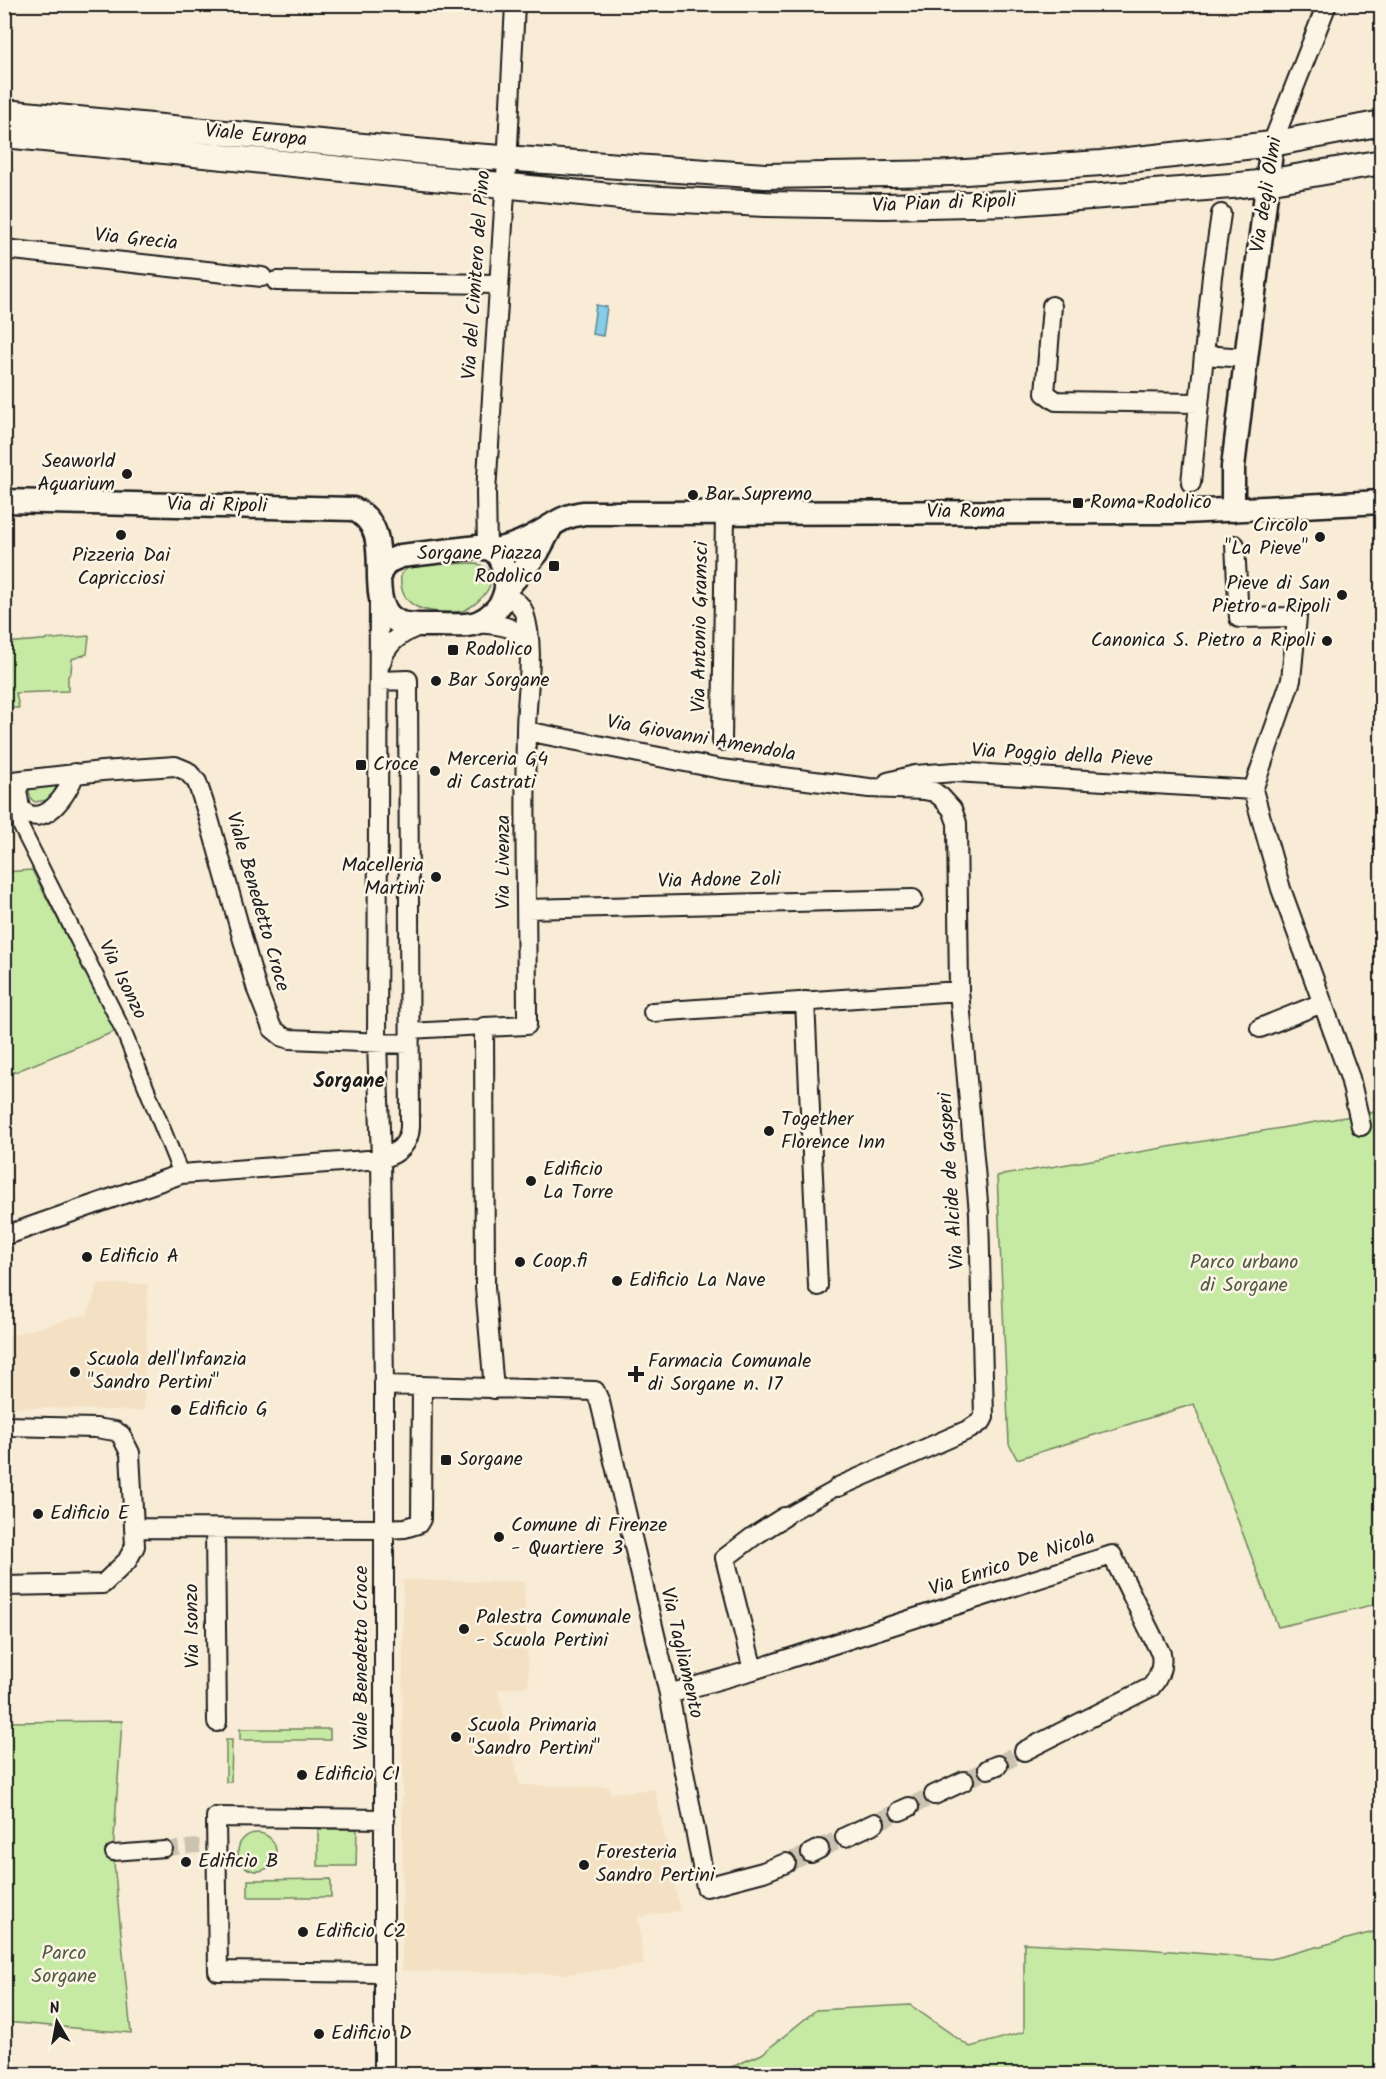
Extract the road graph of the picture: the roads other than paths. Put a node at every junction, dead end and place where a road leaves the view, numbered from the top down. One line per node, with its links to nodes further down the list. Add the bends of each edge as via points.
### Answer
1 (515, 4): 7 (street, Via del Cimitero del Pino)
2 (1327, 4): 6 (street, Via degli Olmi)
3 (4, 112): 7 (main road, Viale Europa)
4 (1382, 123): 6 (main road, Via Pian di Ripoli)
5 (4, 135): 10 (main road, Viale Europa)
6 (1272, 144): 7 (main road, Via Pian di Ripoli, via 1101,163 951,173 765,176); 9 (street, Via degli Olmi)
7 (507, 159): 10 (street, Via del Cimitero del Pino)
8 (1382, 162): 9 (main road, Via Pian di Ripoli)
9 (1267, 182): 10 (main road, Via Pian di Ripoli, via 1012,202 885,206 653,200); 16 (street, Via degli Olmi)
10 (506, 184): 13 (street, Via del Cimitero del Pino)
11 (1221, 214): 15 (street)
12 (4, 249): 13 (street, Via Grecia, via 269,279)
13 (498, 284): 25 (street, Via del Cimitero del Pino, via 486,492)
14 (1052, 306): 17 (street, via 1045,393 1056,400)
15 (1204, 355): 16 (street); 17 (street)
16 (1245, 358): 21 (street, Via degli Olmi, via 1233,467)
17 (1199, 403): 18 (street)
18 (1191, 483)
19 (4, 501): 26 (street, Via di Ripoli, via 353,509 372,524 378,542)
20 (1382, 502): 21 (street, Via Roma)
21 (1233, 510): 22 (street, Via Roma)
22 (725, 513): 23 (street, Via Roma, via 584,513); 33 (street, Via Antonio Gramsci)
23 (553, 523): 25 (street, Via Roma, via 527,540); 27 (street, via 537,553)
24 (1235, 545): 37 (street, via 1239,618 1296,617 1291,680)
25 (490, 549): 26 (street, via 401,556 387,562); 27 (street, via 504,572)
26 (379, 585): 29 (street, via 387,612 393,618); 31 (street, Viale Benedetto Croce)
27 (505, 593): 28 (street, via 498,607); 30 (street, Via Livenza, via 520,604 524,613)
28 (477, 623): 29 (street); 30 (street, via 514,630)
29 (423, 625): 31 (street, Viale Benedetto Croce, via 392,642 382,657)
30 (529, 657): 32 (street, Via Livenza)
31 (379, 676): 39 (street, Viale Benedetto Croce); 40 (street, via 408,680)
32 (526, 731): 36 (street, Via Giovanni Amendola, via 721,769); 42 (street, Via Livenza)
33 (722, 741)
34 (13, 781): 35 (street, Viale Benedetto Croce); 38 (street, Viale Benedetto Croce)
35 (72, 781): 38 (street, via 54,807 31,815); 50 (street, Viale Benedetto Croce, via 102,771 175,766 187,771 197,782 207,812 269,1023 277,1033 290,1039)
36 (869, 788): 37 (street, Via Poggio della Pieve, via 915,775 955,772); 43 (street, Via Alcide de Gasperi, via 934,792 956,818)
37 (1253, 790): 45 (street, via 1281,889)
38 (20, 808): 53 (street, Via Isonzo, via 21,827 123,1030)
39 (379, 838): 40 (street); 50 (street, Viale Benedetto Croce)
40 (409, 838): 49 (street)
41 (913, 899): 42 (street, Via Adone Zoli)
42 (527, 909): 47 (street, Via Livenza, via 527,1025)
43 (959, 991): 44 (street); 60 (street, Via Alcide de Gasperi, via 979,1213 984,1417 970,1429)
44 (805, 1001): 46 (street); 55 (street)
45 (1322, 1004): 48 (street); 51 (street, via 1350,1078)
46 (653, 1012)
47 (484, 1027): 49 (street, Via Livenza); 58 (street, via 485,1287)
48 (1260, 1028)
49 (409, 1038): 50 (street, Viale Benedetto Croce); 52 (street, via 409,1137 397,1152)
50 (377, 1042): 52 (street, Viale Benedetto Croce)
51 (1361, 1126)
52 (381, 1159): 53 (street); 56 (street, Viale Benedetto Croce)
53 (181, 1174): 54 (street)
54 (4, 1236)
55 (818, 1286)
56 (384, 1385): 57 (street, Via Tagliamento); 64 (street, Viale Benedetto Croce)
57 (422, 1388): 58 (street, Via Tagliamento); 64 (street, via 421,1519 412,1527)
58 (494, 1389): 67 (street, Via Tagliamento, via 595,1391)
59 (4, 1426): 62 (street, via 115,1431 130,1454)
60 (838, 1487): 61 (street, Via Alcide de Gasperi)
61 (784, 1517): 66 (street, via 725,1558)
62 (134, 1528): 63 (street); 65 (street, via 135,1546 127,1561 103,1584)
63 (215, 1529): 64 (street); 68 (street, Via Isonzo)
64 (384, 1529): 72 (street, Viale Benedetto Croce)
65 (4, 1586)
66 (753, 1670): 67 (street, Via Enrico De Nicola); 69 (street, Via Enrico De Nicola, via 1112,1555 1161,1654 1159,1675 1151,1687)
67 (669, 1694): 77 (street, Via Tagliamento, via 706,1887)
68 (217, 1722)
69 (1024, 1751)
70 (964, 1781): 71 (street)
71 (934, 1795)
72 (386, 1819): 78 (street, Viale Benedetto Croce); 78 (street, via 216,1817 218,1971)
73 (875, 1823): 74 (street)
74 (845, 1837)
75 (165, 1849): 76 (street)
76 (113, 1853)
77 (786, 1863)
78 (383, 1973): 79 (street, Viale Benedetto Croce)
79 (384, 2074)

